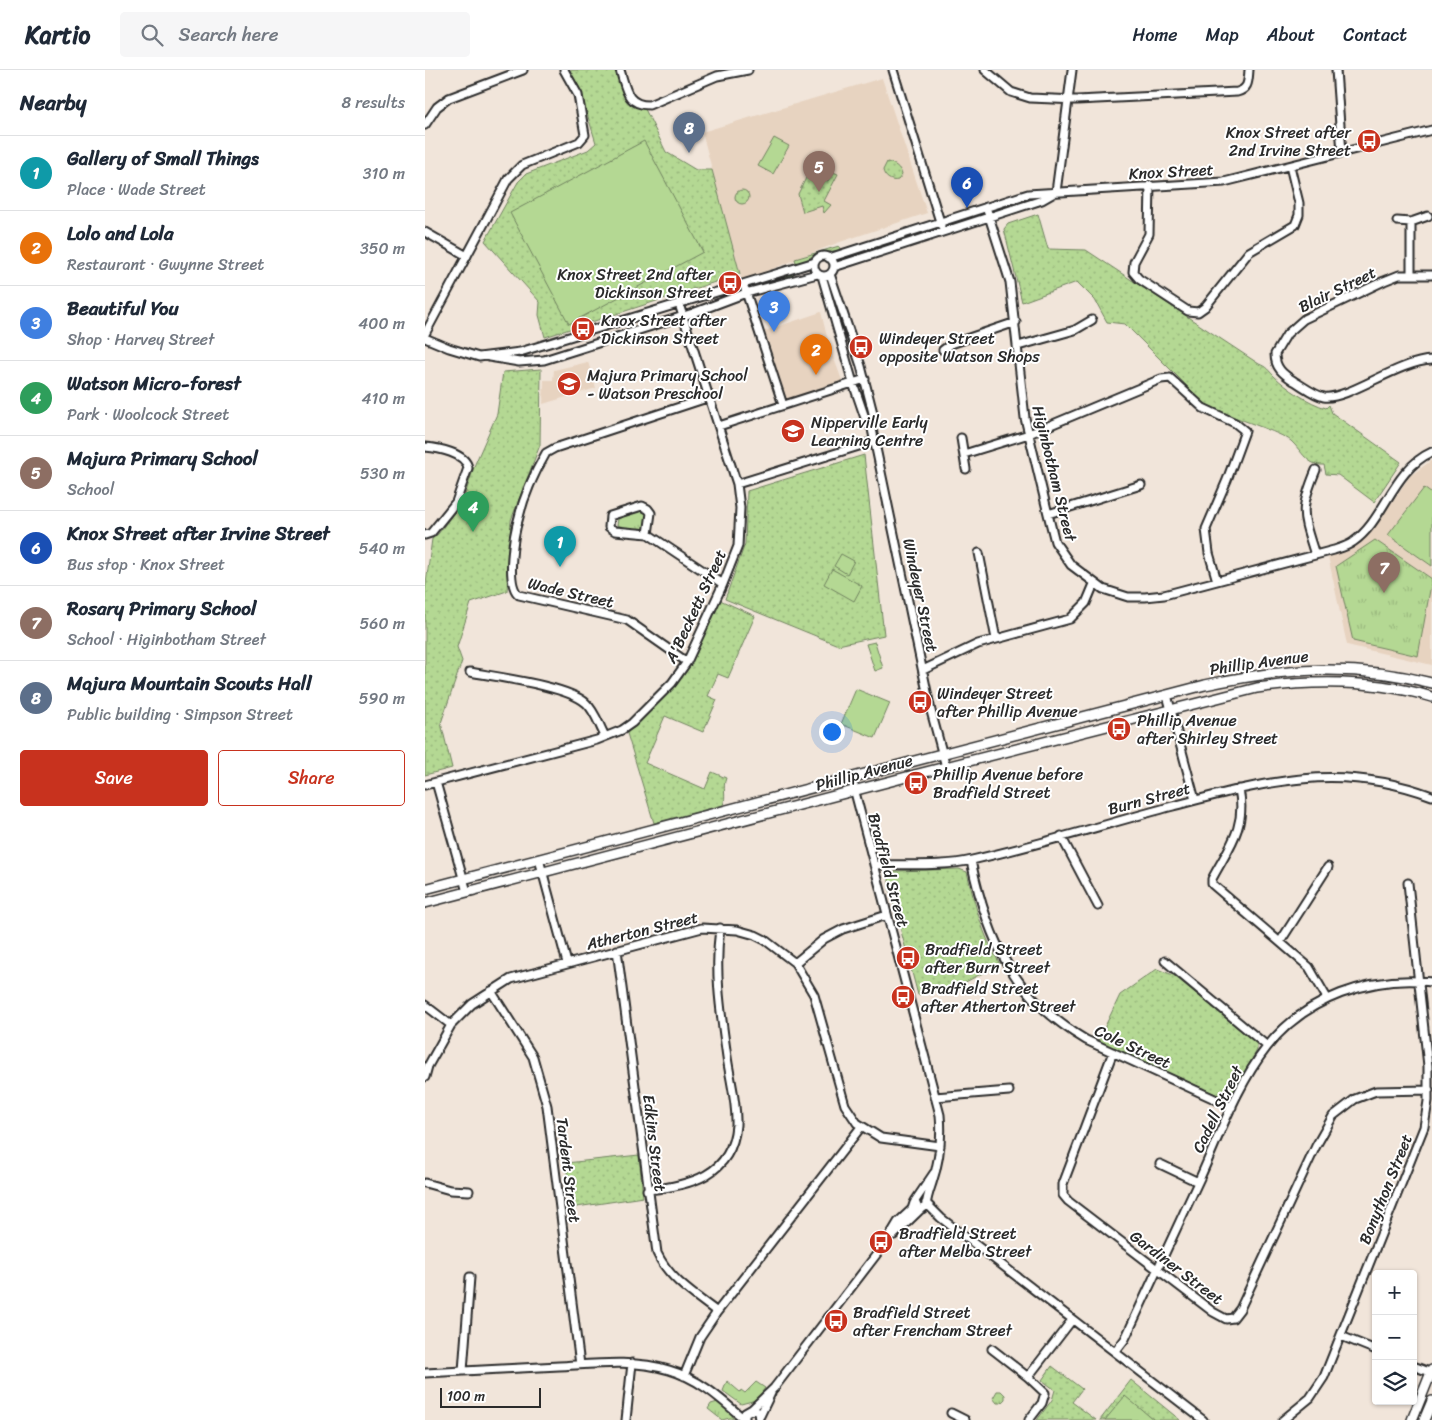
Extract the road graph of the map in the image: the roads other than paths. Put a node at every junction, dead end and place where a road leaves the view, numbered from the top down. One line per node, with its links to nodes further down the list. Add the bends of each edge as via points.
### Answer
1 (523, 70): 11 (street, via 449,98 437,107)
2 (564, 70): 25 (street, via 578,95 585,135 579,142 539,156 515,170)
3 (620, 70): 4 (street, via 631,100 649,105 717,76)
4 (748, 70)
5 (893, 70): 21 (street)
6 (985, 70): 10 (street, via 1020,96)
7 (1072, 70): 10 (street)
8 (1249, 70): 10 (street, via 1247,85 1237,92)
9 (1336, 70): 13 (street)
10 (1069, 100): 16 (street)
11 (425, 125)
12 (1432, 130): 13 (street, Knox Street)
13 (1342, 153): 14 (street, Knox Street)
14 (1290, 166): 15 (street, Knox Street, via 1224,182); 15 (street, via 1299,203 1295,224 1249,252 1205,307 1194,313 1133,272 1134,262 1149,234)
15 (1149, 185): 16 (street, Knox Street)
16 (1056, 192): 17 (street, Knox Street, via 1028,194); 18 (street, Knox Street, via 1042,200)
17 (986, 207): 18 (street, Higinbotham Street); 21 (street, Knox Street)
18 (989, 216): 23 (street, Knox Street); 38 (street, Higinbotham Street, via 1010,282)
19 (1428, 216): 22 (street)
20 (1397, 221): 22 (street)
21 (940, 222): 23 (street); 26 (street, Knox Street)
22 (1411, 222): 30 (street)
23 (943, 230): 28 (street, Knox Street)
24 (425, 232): 25 (street)
25 (467, 256): 39 (street)
26 (829, 258): 27 (street, via 821,256); 28 (street)
27 (815, 262): 31 (street, via 814,269); 33 (street)
28 (834, 266): 29 (street)
29 (830, 274): 31 (street); 45 (street, Windeyer Street)
30 (1411, 274): 32 (street, Blair Street); 44 (street, Blair Street, via 1384,280 1304,319 1276,349 1275,359 1279,370 1289,378 1322,396 1334,397 1399,368)
31 (819, 275): 34 (street); 46 (street, Windeyer Street)
32 (1432, 275)
33 (743, 284): 34 (street); 35 (street)
34 (746, 293): 36 (street); 48 (street)
35 (679, 304): 36 (street, A'Beckett Street); 43 (street, via 539,347)
36 (683, 315): 43 (street, via 543,360 519,362); 47 (street, A'Beckett Street)
37 (1092, 320): 41 (street, via 1075,330)
38 (1016, 322): 41 (street, Higinbotham Street); 42 (street, via 951,344)
39 (425, 334)
40 (425, 338): 43 (street, via 468,355)
41 (1018, 346): 51 (street, Higinbotham Street)
42 (943, 350)
43 (488, 357)
44 (1432, 360)
45 (865, 379): 46 (street); 50 (street, Windeyer Street, via 873,413)
46 (853, 383): 48 (street); 50 (street, Windeyer Street)
47 (711, 397): 49 (street, A'Beckett Street); 70 (street, Wade Street, via 546,453 518,518 512,569 513,587 519,595 627,620)
48 (783, 406): 49 (street)
49 (719, 426): 59 (street, A'Beckett Street)
50 (872, 429): 53 (street, Windeyer Street)
51 (1029, 434): 56 (street); 61 (street, Higinbotham Street); 66 (street, via 1165,378 1174,381 1203,408 1245,430 1206,529)
52 (961, 438): 56 (street)
53 (875, 441): 59 (street); 71 (street, Windeyer Street)
54 (425, 447): 63 (street, via 441,449 463,459 468,468 455,502 431,533)
55 (1432, 452): 65 (street, Higinbotham Street, via 1412,464 1352,543)
56 (964, 454): 57 (street)
57 (966, 469)
58 (1316, 470): 65 (street, via 1303,509)
59 (737, 484): 67 (street, A'Beckett Street, via 740,508 738,546)
60 (1141, 485): 61 (street)
61 (1048, 514): 68 (street, Higinbotham Street, via 1061,554)
62 (648, 534): 62 (street, via 615,531 609,527 610,516 642,506 651,513); 67 (street)
63 (425, 536)
64 (979, 553): 69 (street)
65 (1315, 555): 66 (street, Higinbotham Street)
66 (1217, 581): 68 (street, Higinbotham Street, via 1145,597 1115,594)
67 (723, 584): 70 (street, A'Beckett Street)
68 (1095, 584): 69 (street, via 1087,603 1070,620)
69 (995, 639): 71 (street)
70 (687, 662): 77 (street, A'Beckett Street, via 672,683 631,723)
71 (923, 670): 78 (street, Windeyer Street)
72 (470, 672): 77 (street, via 568,692 591,709)
73 (1432, 683): 74 (main road, Phillip Avenue, via 1374,671 1308,669 1253,675)
74 (1167, 695): 76 (street); 78 (main road, Phillip Avenue)
75 (1432, 697): 76 (main road, Phillip Avenue, via 1371,685 1311,683 1257,688)
76 (1171, 709): 79 (main road, Phillip Avenue); 86 (street)
77 (605, 736): 81 (street, A'Beckett Street)
78 (942, 754): 79 (street, Windeyer Street); 80 (main road, Phillip Avenue)
79 (946, 767): 84 (main road, Phillip Avenue)
80 (851, 777): 84 (street, Bradfield Street); 88 (main road, Phillip Avenue)
81 (436, 782): 82 (street, A'Beckett Street); 93 (street)
82 (425, 785)
83 (1239, 789): 85 (street, Burn Street, via 1279,780 1334,777 1384,782); 86 (street, Burn Street); 101 (street, via 1242,809 1239,829 1212,884)
84 (854, 790): 90 (street, Bradfield Street); 92 (main road, Phillip Avenue)
85 (1432, 796)
86 (1195, 800): 87 (street, Burn Street)
87 (1061, 836): 89 (street, Burn Street); 98 (street)
88 (539, 859): 92 (street); 93 (main road, Phillip Avenue)
89 (971, 860): 90 (street, Burn Street); 113 (street, Cole Street, via 990,931 1018,982 1037,1004 1067,1028)
90 (874, 865): 99 (street, Bradfield Street)
91 (1328, 867): 101 (street)
92 (543, 872): 96 (main road, Phillip Avenue); 104 (street)
93 (463, 879): 95 (main road, Phillip Avenue); 96 (street)
94 (1409, 883): 106 (street, Bonython Street)
95 (425, 889)
96 (467, 892): 97 (main road, Phillip Avenue)
97 (425, 903)
98 (1098, 906)
99 (887, 915): 105 (street, via 843,929 824,939); 117 (street, Bradfield Street)
100 (720, 928): 102 (street, Atherton Street, via 703,928); 105 (street, Atherton Street, via 755,934 776,946); 125 (street, via 717,982 734,1096 736,1125 733,1138 723,1160 706,1176 685,1185)
101 (1280, 942): 109 (street, via 1312,971)
102 (617, 950): 104 (street, Atherton Street); 125 (street, Edkins Street)
103 (1165, 961): 112 (street)
104 (567, 963): 108 (street, Atherton Street, via 511,979)
105 (795, 963): 119 (street, Atherton Street, via 814,995 845,1105)
106 (1419, 980): 107 (street, Cadell Street); 109 (street, Cadell Street, via 1389,981); 115 (street, Bonython Street)
107 (1432, 982)
108 (491, 991): 111 (street, Atherton Street); 139 (street, Tardent Street, via 533,1057 541,1080)
109 (1327, 998): 112 (street, Cadell Street, via 1292,1022)
110 (425, 1005): 111 (street)
111 (451, 1025): 114 (street, Atherton Street)
112 (1267, 1046): 118 (street, Cadell Street)
113 (1113, 1052): 118 (street, Cole Street); 130 (street, Gardiner Street, via 1063,1184 1063,1195)
114 (425, 1077)
115 (1429, 1090): 130 (street, Gardiner Street, via 1376,1091 1355,1099 1333,1116 1233,1318 1225,1319 1213,1312); 134 (street, Bonython Street, via 1421,1136)
116 (1009, 1091): 117 (street)
117 (935, 1097): 120 (street, Bradfield Street)
118 (1232, 1107): 123 (street, Cadell Street)
119 (861, 1127): 120 (street, Atherton Street, via 887,1140); 132 (street)
120 (940, 1146): 122 (street, Bradfield Street)
121 (1160, 1164): 123 (street)
122 (934, 1173): 127 (street, Bradfield Street); 128 (street, Bradfield Street)
123 (1198, 1182): 130 (street, Cadell Street)
124 (425, 1183): 126 (street)
125 (647, 1190): 132 (street, Edkins Street, via 654,1242 661,1262 681,1284)
126 (469, 1191)
127 (915, 1200): 128 (street, via 921,1197); 128 (street, via 916,1208); 129 (street, Bradfield Street, via 912,1209 898,1222)
128 (924, 1205): 129 (street, Bradfield Street); 133 (street)
129 (886, 1242): 146 (street, Bradfield Street)
130 (1157, 1270): 137 (street, Cadell Street, via 1125,1339)
131 (470, 1277): 141 (street)
132 (717, 1312): 144 (street, via 700,1337)
133 (1072, 1320): 137 (street); 145 (street)
134 (1341, 1336): 135 (street); 157 (street, Bonython Street, via 1317,1389)
135 (1372, 1348)
136 (992, 1349): 145 (street)
137 (1115, 1352): 156 (street)
138 (632, 1364): 139 (street); 144 (street); 152 (street)
139 (580, 1365): 141 (street)
140 (1417, 1367): 142 (street)
141 (463, 1371): 143 (street)
142 (1432, 1372): 158 (main road)
143 (425, 1373)
144 (684, 1376): 148 (street)
145 (1029, 1377): 155 (street, via 1045,1393 1042,1403)
146 (774, 1388): 149 (street, Bradfield Street); 151 (street, Bradfield Street)
147 (1432, 1401): 159 (main road)
148 (729, 1404): 149 (street); 153 (street)
149 (751, 1409): 151 (street, via 757,1410); 153 (street, via 745,1413)
150 (951, 1412): 154 (street)
151 (760, 1419)
152 (626, 1420)
153 (745, 1420)
154 (965, 1420)
155 (1029, 1420)
156 (1203, 1420)
157 (1283, 1420)
158 (1412, 1420)
159 (1424, 1420)

